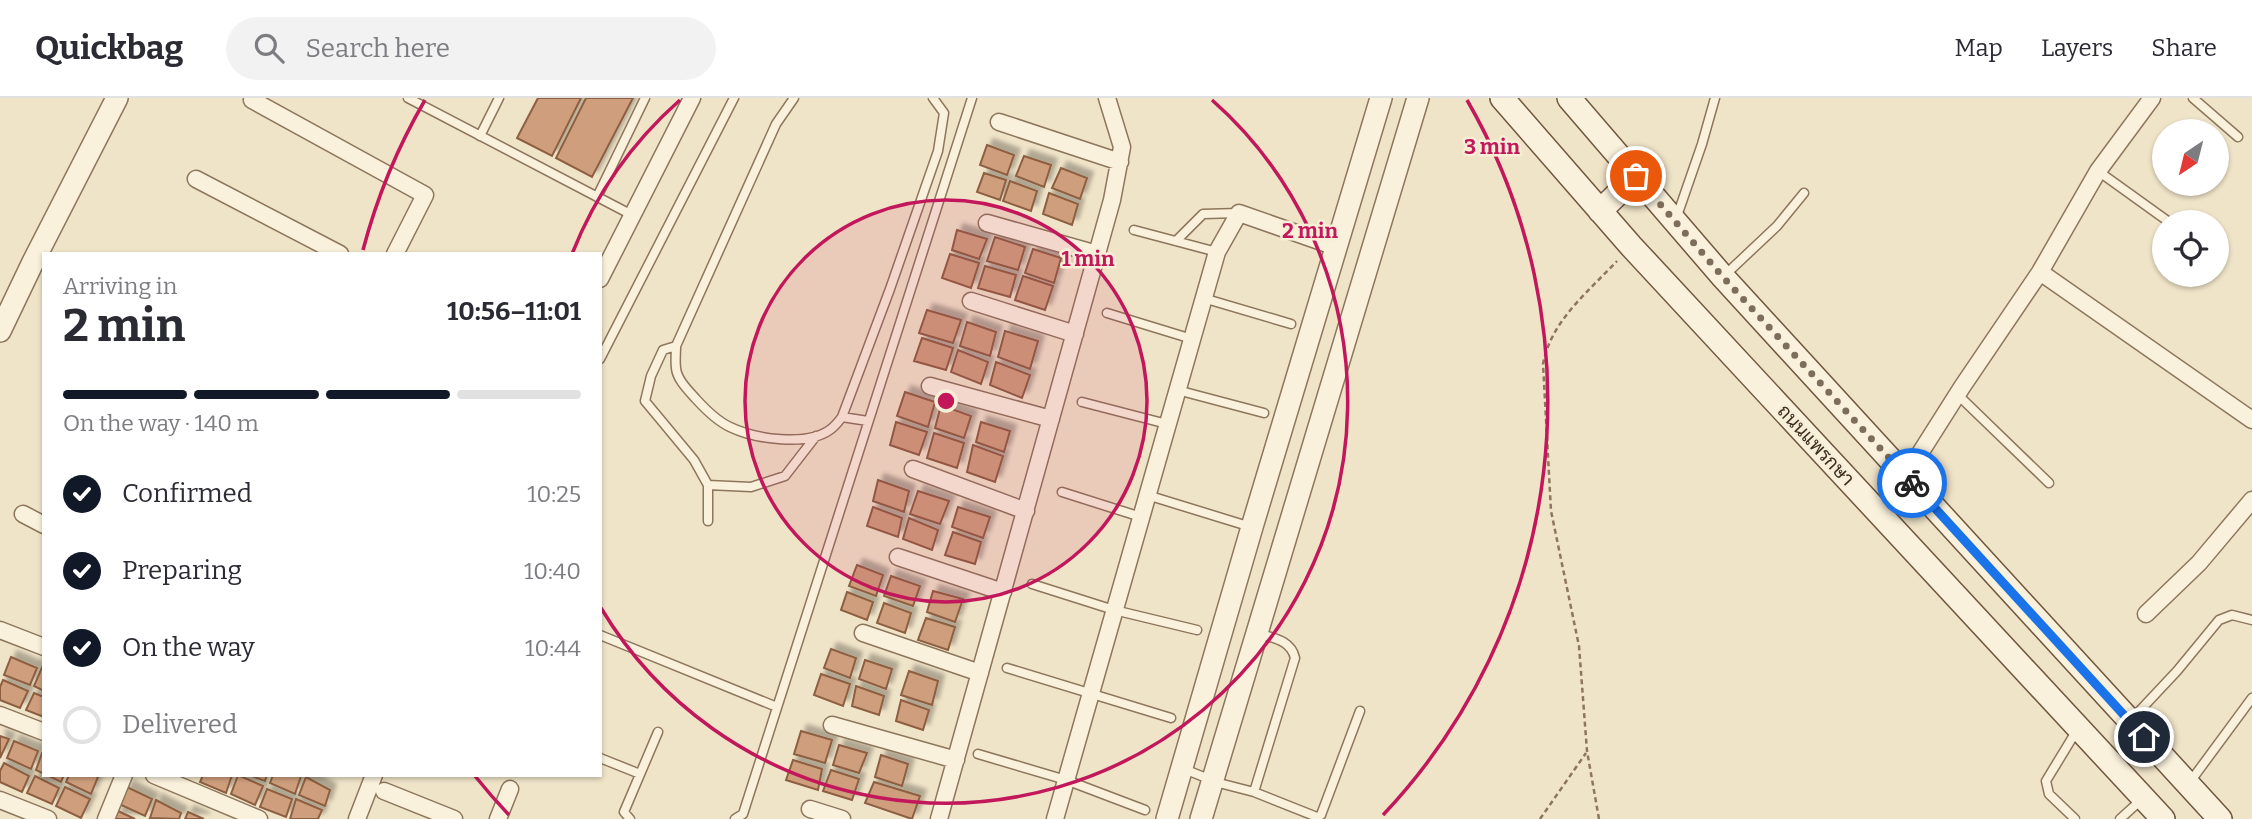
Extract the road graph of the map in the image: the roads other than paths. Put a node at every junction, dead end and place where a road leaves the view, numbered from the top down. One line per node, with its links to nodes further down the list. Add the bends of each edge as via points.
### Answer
1 (117, 98): 48 (street)
2 (408, 98): 20 (lane)
3 (499, 98): 20 (lane)
4 (645, 98): 27 (lane)
5 (692, 98): 31 (street)
6 (734, 98): 52 (lane)
7 (794, 98): 51 (lane, via 776,124)
8 (933, 98): 58 (lane, via 944,113 938,151)
9 (972, 98): 61 (lane)
10 (1107, 98): 22 (street, via 1122,147)
11 (1381, 98): 36 (street)
12 (1418, 98): 86 (street)
13 (1502, 98): 29 (main road, ถนนแพรกษา)
14 (1569, 98): 24 (main road)
15 (1715, 98): 32 (lane)
16 (2152, 98): 23 (street)
17 (2193, 98): 21 (lane)
18 (252, 100): 38 (street, via 425,195)
19 (999, 122): 22 (street)
20 (480, 136): 27 (lane)
21 (2238, 137)
22 (1119, 162): 40 (street)
23 (2098, 172): 28 (lane); 41 (street)
24 (1636, 176): 29 (main road); 32 (main road)
25 (196, 179): 37 (street)
26 (1804, 193): 43 (lane)
27 (597, 197): 31 (lane)
28 (2152, 210)
29 (1600, 211): 99 (main road, ถนนแพรกษา)
30 (1239, 214): 35 (lane, via 1203,214); 36 (street); 39 (street)
31 (632, 215): 42 (street)
32 (1675, 222): 43 (main road)
33 (987, 223): 40 (street)
34 (1134, 230): 35 (lane)
35 (1176, 241): 39 (lane)
36 (1336, 247): 76 (street)
37 (336, 252)
38 (396, 252)
39 (1217, 252): 44 (street)
40 (1097, 254): 49 (street)
41 (2040, 272): 55 (street); 60 (street)
42 (602, 275)
43 (1723, 277): 65 (main road)
44 (1203, 298): 47 (lane); 50 (street)
45 (971, 301): 49 (street)
46 (1107, 313): 50 (lane)
47 (1291, 324)
48 (0, 331)
49 (1075, 334): 59 (street)
50 (1192, 339): 54 (street)
51 (676, 346): 63 (lane, via 676,370 685,387 729,427 773,439); 67 (lane, via 663,350 645,401 694,460)
52 (602, 355)
53 (930, 386): 59 (street)
54 (1177, 390): 57 (lane); 62 (street)
55 (1958, 395): 65 (street); 66 (lane)
56 (1082, 402): 62 (lane)
57 (1264, 413)
58 (842, 417): 61 (lane); 63 (lane)
59 (1051, 419): 71 (street)
60 (2252, 420)
61 (868, 421): 93 (lane)
62 (1167, 424): 69 (street)
63 (816, 436): 67 (lane, via 785,476 751,487)
64 (913, 469): 71 (street)
65 (1905, 477): 97 (main road)
66 (2049, 483)
67 (708, 485): 74 (lane)
68 (1062, 492): 73 (lane)
69 (1147, 495): 73 (street); 76 (lane)
70 (2252, 500): 81 (street, via 2199,563)
71 (1026, 511): 79 (street)
72 (23, 514): 75 (street)
73 (1141, 517): 80 (street)
74 (708, 521)
75 (42, 524)
76 (1252, 527): 105 (street)
77 (898, 557): 79 (street)
78 (1032, 584): 80 (lane)
79 (1003, 592): 90 (street)
80 (1115, 610): 84 (lane); 91 (street)
81 (2146, 614)
82 (2252, 620): 97 (lane, via 2232,615 2219,620)
83 (0, 630): 88 (street)
84 (1197, 630)
85 (863, 634): 90 (street)
86 (1261, 634): 111 (street); 115 (lane, via 1287,644 1295,658)
87 (602, 636): 93 (lane)
88 (42, 646)
89 (1007, 668): 91 (lane)
90 (980, 673): 104 (street)
91 (1091, 692): 96 (lane); 110 (street)
92 (2252, 698): 112 (lane)
93 (777, 707): 127 (lane, via 743,814)
94 (1360, 711): 115 (lane, via 1321,815)
95 (0, 715): 100 (street)
96 (1171, 718)
97 (2129, 721): 112 (main road)
98 (832, 725): 104 (street)
99 (2078, 728): 116 (main road, ถนนแพรกษา); 133 (lane, via 2046,781 2049,794)
100 (42, 731)
101 (658, 732): 106 (lane)
102 (978, 754): 110 (lane)
103 (602, 759): 106 (lane)
104 (956, 760): 129 (street)
105 (1181, 768): 111 (lane); 131 (street)
106 (640, 774): 126 (lane, via 624,812)
107 (123, 777): 121 (street)
108 (159, 777): 122 (street)
109 (373, 777): 123 (street)
110 (1066, 780): 119 (lane); 130 (street)
111 (1216, 781): 115 (lane); 132 (street)
112 (2188, 784): 136 (main road)
113 (510, 789): 125 (street)
114 (384, 791): 124 (street)
115 (1254, 792)
116 (2144, 798): 134 (lane); 135 (main road, ถนนแพรกษา)
117 (0, 800): 120 (street)
118 (810, 809): 128 (street)
119 (1145, 810)
120 (48, 819)
121 (106, 819)
122 (259, 819)
123 (356, 819)
124 (454, 819)
125 (498, 819)
126 (631, 819)
127 (735, 819)
128 (842, 819)
129 (939, 819)
130 (1055, 819)
131 (1167, 819)
132 (1201, 819)
133 (2075, 819)
134 (2120, 819)
135 (2163, 819)
136 (2220, 819)

